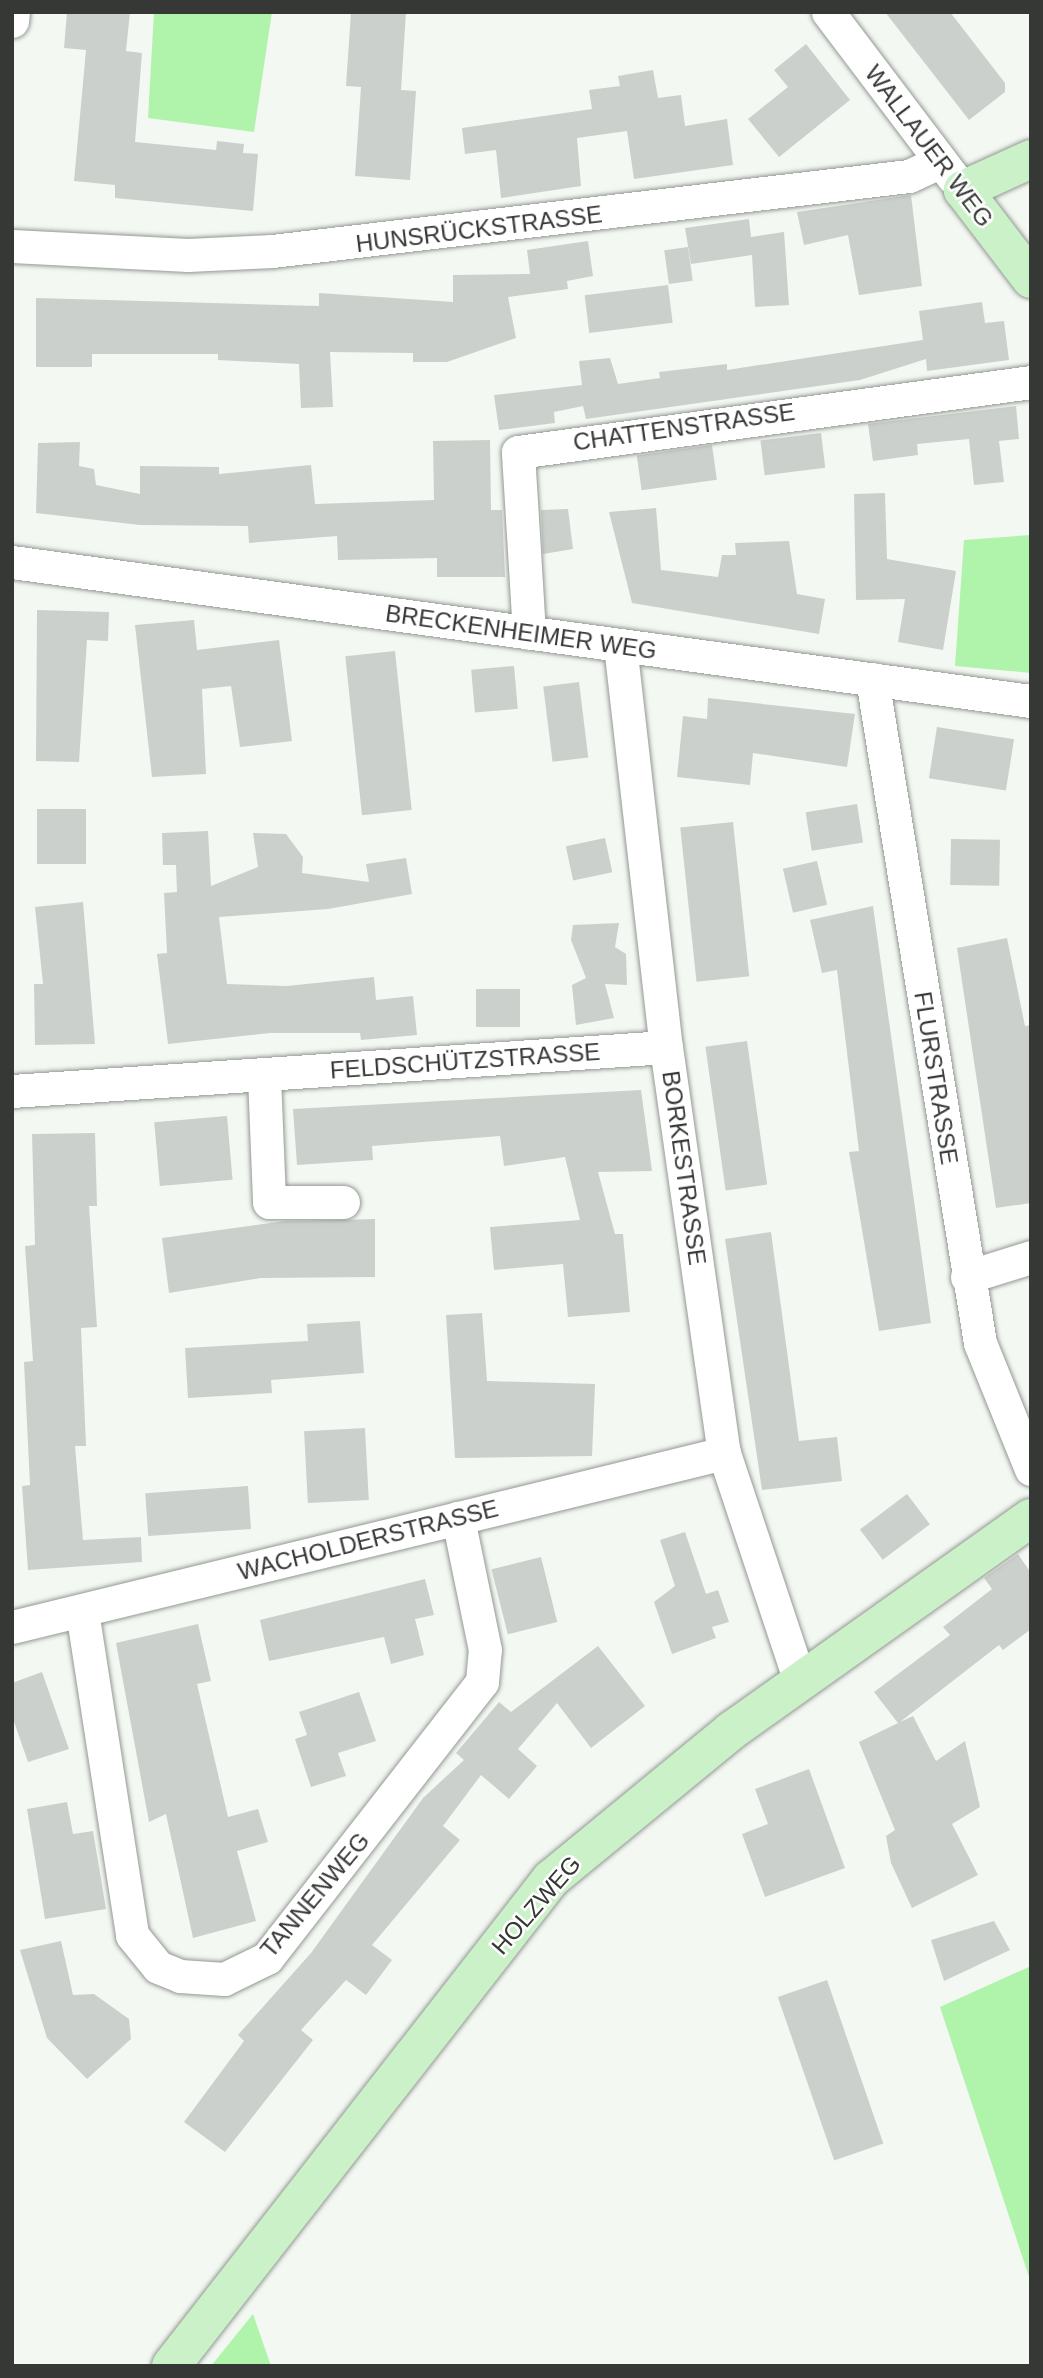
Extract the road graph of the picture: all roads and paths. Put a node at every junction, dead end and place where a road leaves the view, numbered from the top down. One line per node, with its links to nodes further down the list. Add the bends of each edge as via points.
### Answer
1 (13, 12): 3 (street)
2 (828, 12): 5 (street, WALLAUER WEG)
3 (12, 21)
4 (1031, 159): 5 (main road, HUNSRÜCKSTRASSE)
5 (952, 175): 6 (street, HUNSRÜCKSTRASSE, via 909,176 272,251 188,255); 7 (main road, WALLAUER WEG)
6 (12, 246)
7 (1031, 279)
8 (1031, 382): 10 (street, CHATTENSTRASSE, via 518,452)
9 (12, 562): 10 (street, BRECKENHEIMER WEG)
10 (529, 633): 11 (street, BRECKENHEIMER WEG)
11 (620, 645): 12 (street, BRECKENHEIMER WEG); 14 (street, BORKESTRASSE)
12 (872, 679): 13 (street, BRECKENHEIMER WEG); 19 (street, FLURSTRASSE)
13 (1031, 701)
14 (666, 1047): 15 (street, FELDSCHÜTZSTRASSE); 20 (street, BORKESTRASSE)
15 (264, 1076): 16 (street, FELDSCHÜTZSTRASSE); 17 (street, via 269,1202)
16 (12, 1091)
17 (343, 1202)
18 (1031, 1257): 19 (street)
19 (968, 1278): 21 (street, FLURSTRASSE, via 979,1343)
20 (724, 1452): 22 (street, WACHOLDERSTRASSE); 26 (street, BORKESTRASSE)
21 (1031, 1469)
22 (458, 1518): 24 (street, WACHOLDERSTRASSE); 24 (street, TANNENWEG, via 485,1650 482,1682 267,1958 224,1979 180,1976 158,1967 132,1935)
23 (1031, 1518): 26 (main road, HOLZWEG)
24 (82, 1611): 25 (street, WACHOLDERSTRASSE)
25 (12, 1627)
26 (800, 1681): 27 (main road, HOLZWEG, via 649,1793 551,1879)
27 (171, 2366)

